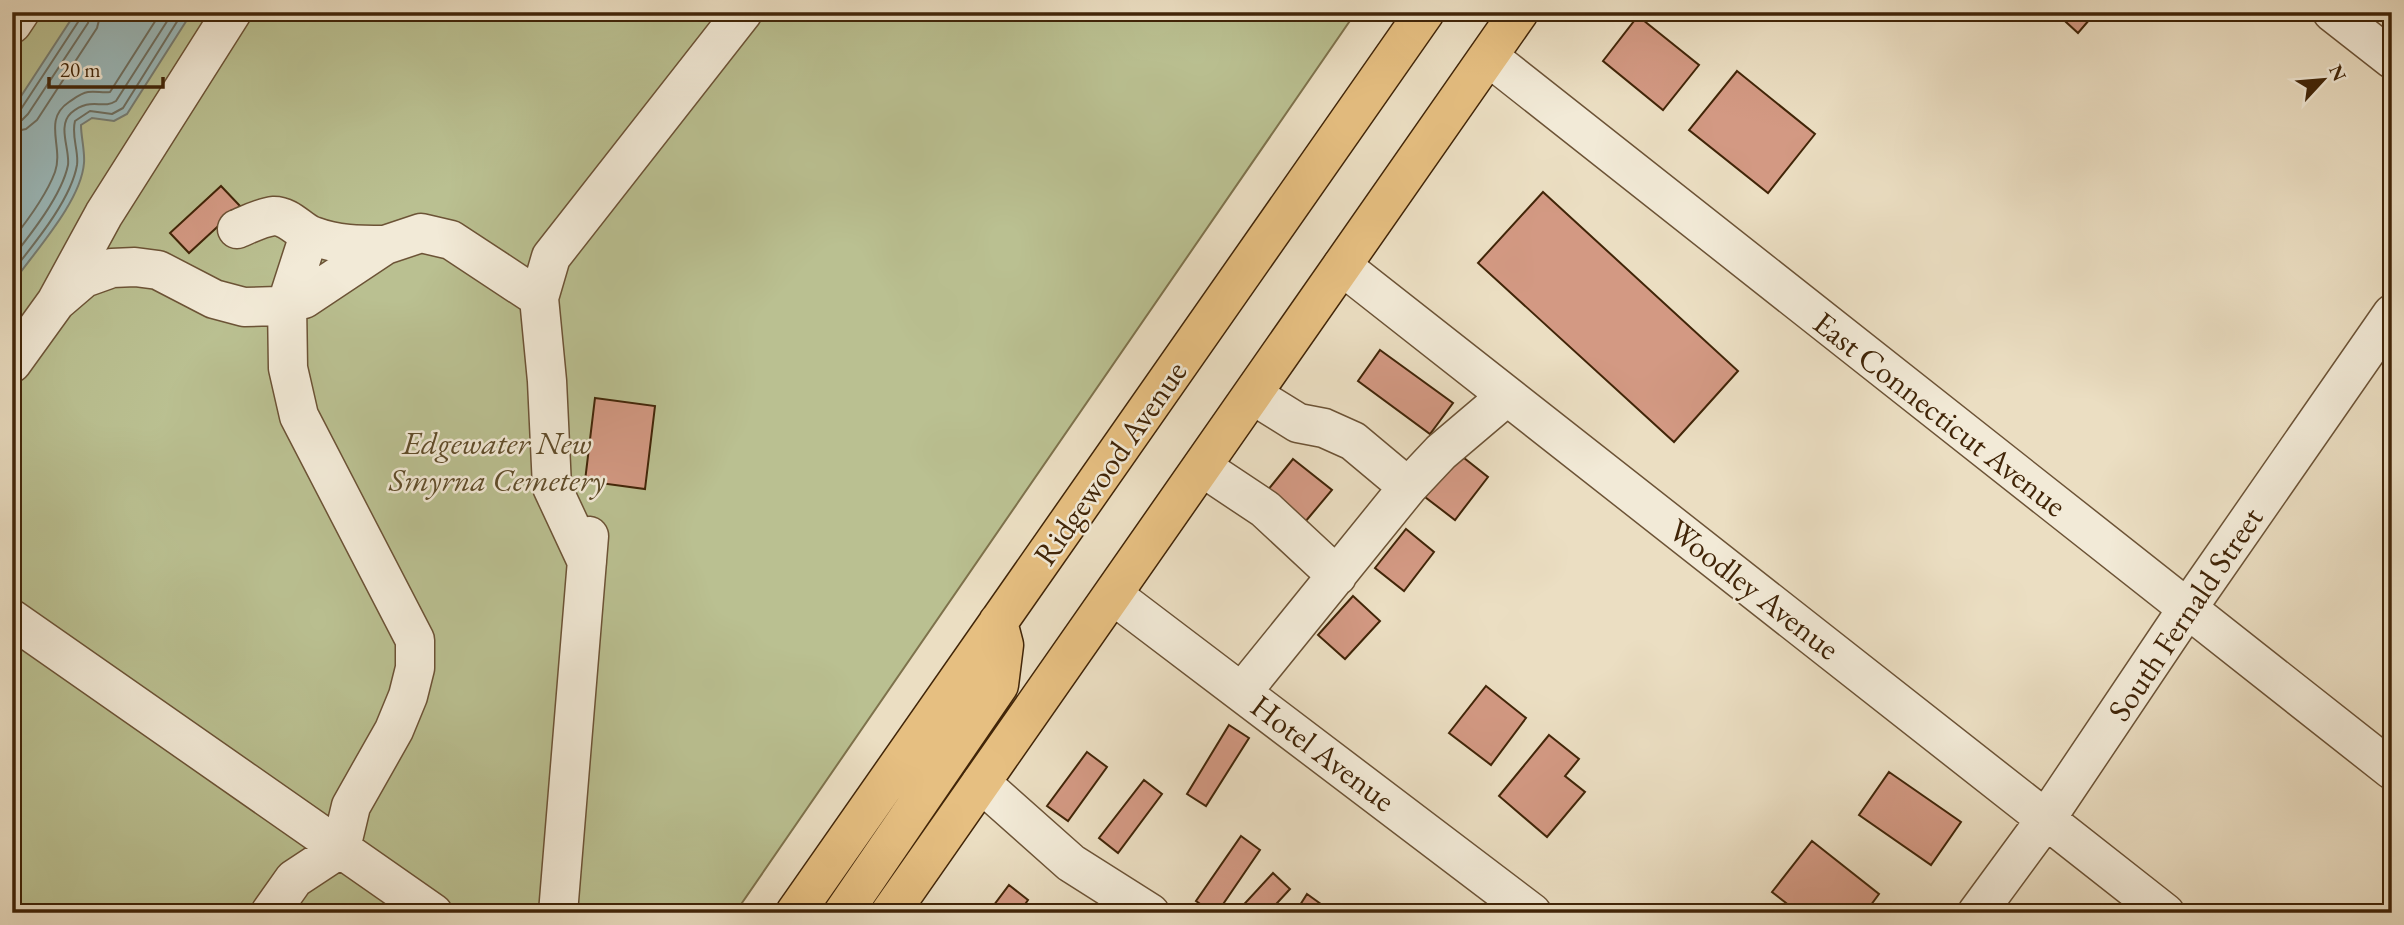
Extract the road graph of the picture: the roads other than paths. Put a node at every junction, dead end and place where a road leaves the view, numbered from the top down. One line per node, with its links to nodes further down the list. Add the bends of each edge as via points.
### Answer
1 (20, 12): 7 (street)
2 (232, 12): 15 (street, via 104,214)
3 (743, 12): 14 (street, via 551,257)
4 (1425, 12): 29 (main road, Ridgewood Avenue)
5 (1519, 12): 8 (main road)
6 (2332, 12): 9 (street)
7 (12, 24)
8 (1489, 57): 13 (main road); 27 (street, East Connecticut Avenue)
9 (2392, 59)
10 (237, 229): 11 (street, via 274,216)
11 (309, 235): 12 (street, via 345,245); 16 (street)
12 (384, 245): 14 (street, via 421,233 451,240); 16 (street, via 303,299)
13 (1342, 266): 19 (main road); 20 (street, Woodley Avenue)
14 (540, 298): 24 (street, via 552,487)
15 (56, 302): 16 (street, via 84,278 112,268 135,267 158,270 214,299 244,307); 18 (street)
16 (287, 303): 34 (street, via 288,368 299,416 415,640 408,696 351,806)
17 (2392, 314): 27 (street, South Fernald Street)
18 (12, 363)
19 (1253, 394): 21 (main road); 22 (street, via 1298,423 1353,441)
20 (1507, 396): 22 (street); 33 (street, Woodley Avenue)
21 (1202, 467): 25 (street, via 1265,509); 26 (main road)
22 (1408, 487): 25 (street)
23 (591, 523): 24 (street)
24 (587, 562): 37 (street)
25 (1337, 576): 30 (street)
26 (1113, 595): 30 (street, Hotel Avenue); 32 (main road)
27 (2188, 609): 31 (street, East Connecticut Avenue); 33 (street, South Fernald Street)
28 (12, 619): 34 (street)
29 (998, 622): 38 (main road, Ridgewood Avenue); 39 (main road, via 1004,645 999,685)
30 (1242, 692): 42 (street, Hotel Avenue)
31 (2392, 770)
32 (981, 783): 40 (main road); 41 (street, via 1071,863)
33 (2046, 819): 43 (street, South Fernald Street); 44 (street, Woodley Avenue)
34 (341, 848): 35 (street, via 294,879); 36 (street)
35 (271, 913)
36 (433, 913)
37 (558, 913)
38 (795, 913)
39 (843, 913)
40 (890, 913)
41 (1150, 913)
42 (1532, 913)
43 (1977, 913)
44 (2165, 913)

